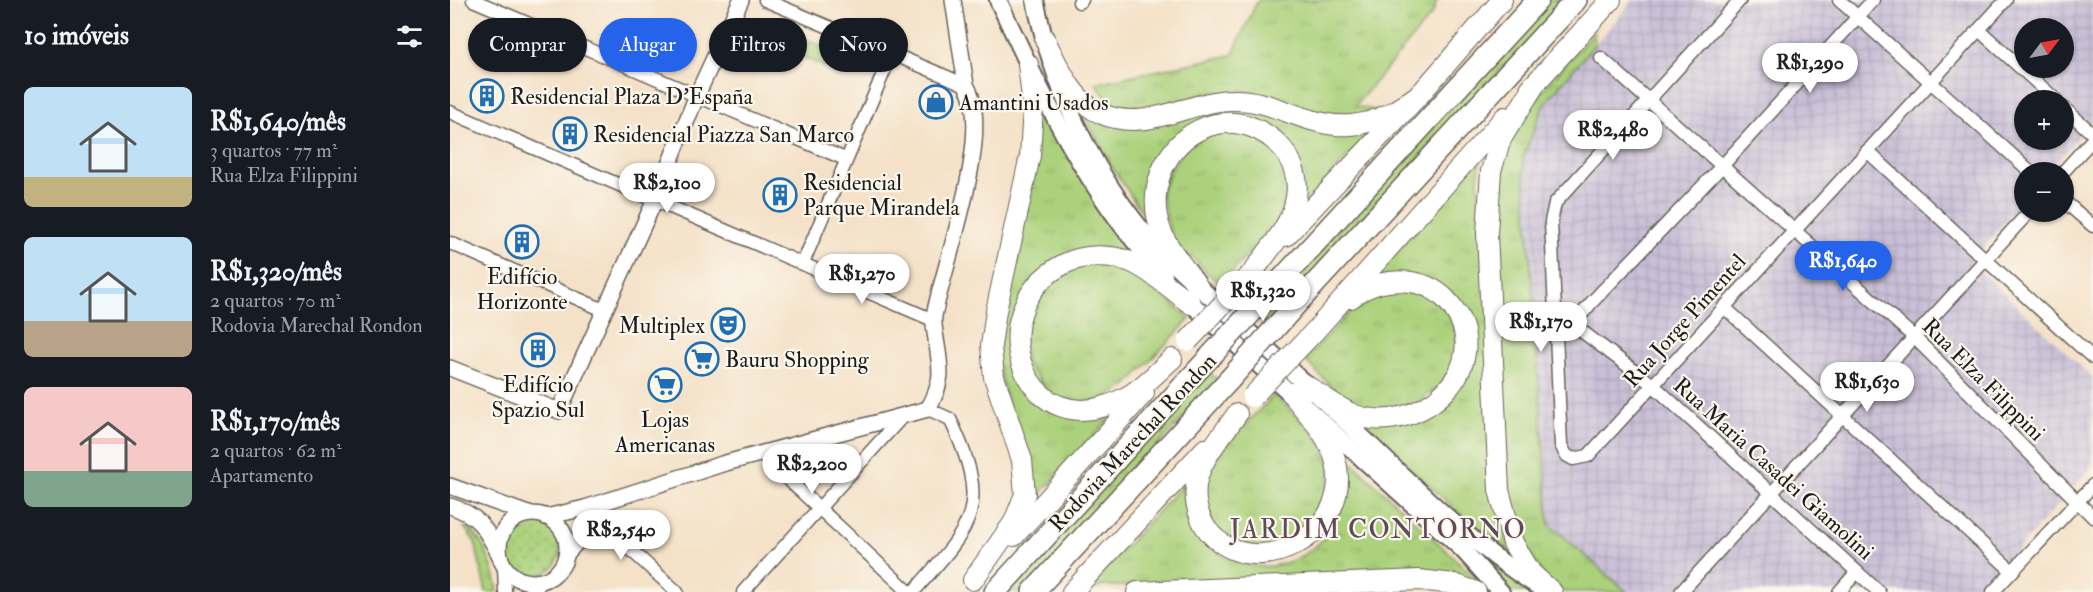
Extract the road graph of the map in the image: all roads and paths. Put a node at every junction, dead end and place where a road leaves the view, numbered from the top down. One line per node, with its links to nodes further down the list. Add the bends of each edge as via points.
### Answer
1 (473, 0): 28 (street)
2 (741, 0): 28 (street)
3 (765, 0): 16 (street)
4 (953, 0): 25 (street)
5 (998, 0): 21 (main road)
6 (1502, 0): 27 (highway)
7 (1538, 0): 87 (highway, Rodovia Marechal Rondon, bridge)
8 (1576, 0): 88 (highway, Rodovia Marechal Rondon, bridge)
9 (1611, 0): 23 (highway)
10 (1740, 0): 29 (street)
11 (1839, 0): 15 (street)
12 (1873, 0): 15 (street)
13 (2006, 0): 17 (street, Rua Jorge Pimentel)
14 (1037, 5): 18 (main road)
15 (1857, 17): 24 (street); 38 (street)
16 (819, 24)
17 (1979, 30): 24 (street, Rua Jorge Pimentel); 26 (street)
18 (1045, 40): 27 (highway, via 1079,98 1100,114 1127,120 1158,118 1233,99 1262,103 1320,123 1349,126 1386,116); 48 (main road, via 1082,136 1113,188)
19 (1601, 58): 29 (street, Rua Elza Filippini)
20 (908, 62): 25 (street)
21 (1028, 64): 48 (main road, via 1087,177 1136,245); 81 (highway, via 1033,107 1030,156 991,346 994,377 1022,460 1024,495 1014,522)
22 (883, 72): 35 (street)
23 (1537, 81): 54 (highway); 94 (highway, via 1498,146 1491,171 1487,233 1499,490 1512,543 1531,573)
24 (1930, 84): 34 (street, Rua Jorge Pimentel); 36 (street)
25 (966, 85): 52 (street, via 973,96 973,157)
26 (2045, 90)
27 (1420, 93): 47 (highway)
28 (697, 94): 35 (street); 39 (street)
29 (1649, 99): 38 (street, Rua Elza Filippini); 51 (street, via 1555,203 1551,222)
30 (450, 112): 39 (street)
31 (2074, 117): 32 (street)
32 (2093, 134)
33 (2093, 139): 37 (street)
34 (1867, 151): 43 (street, Rua Jorge Pimentel); 45 (street)
35 (845, 159): 46 (street)
36 (2020, 162)
37 (2072, 162)
38 (1723, 165): 43 (street, Rua Elza Filippini); 53 (street)
39 (654, 202): 46 (street); 50 (street)
40 (2074, 210): 42 (street)
41 (2019, 222): 45 (street)
42 (2093, 226)
43 (1795, 229): 49 (street, Rua Jorge Pimentel); 55 (street, Rua Elza Filippini)
44 (450, 243): 50 (street)
45 (1986, 260): 55 (street); 56 (street)
46 (802, 263): 52 (street)
47 (1251, 274): 48 (highway, via 1287,224 1297,186 1293,166 1283,148 1255,128 1233,123 1212,125 1174,149 1162,167 1156,192 1162,233); 57 (highway, bridge)
48 (1195, 295): 57 (highway, via 1130,262 1094,256 1071,261 1048,274 1033,290 1021,314 1017,345 1024,373 1041,395 1061,408 1085,411 1116,402 1129,396); 60 (main road)
49 (1724, 307): 59 (street, Rua Jorge Pimentel); 64 (street)
50 (606, 310): 58 (street, via 559,411)
51 (1555, 311): 53 (street, Rua Maria Casadei Giamolini); 59 (street, Rua Jorge Pimentel, via 1561,444 1566,455 1573,459 1588,456)
52 (933, 320): 61 (street, via 942,377)
53 (1573, 325): 59 (street, Rua Maria Casadei Giamolini)
54 (1317, 328): 60 (highway, via 1371,286 1416,283 1442,295 1458,316 1465,339 1462,367 1447,390 1427,407 1390,419 1356,416); 62 (highway, bridge)
55 (1915, 338): 64 (street); 69 (street, Rua Elza Filippini)
56 (2093, 358)
57 (1172, 359): 81 (highway)
58 (450, 368)
59 (1653, 385): 68 (street, Rua Maria Casadei Giamolini)
60 (1298, 388): 62 (highway, via 1336,463 1337,488 1321,529 1288,555 1260,560 1240,556 1211,536 1199,516 1195,496 1198,476); 92 (main road); 93 (main road, via 1466,534)
61 (928, 409): 63 (street); 86 (street, via 950,419 955,429 969,468 972,508 967,527 956,544)
62 (1237, 414): 89 (highway)
63 (902, 417): 65 (street); 72 (street)
64 (1844, 417): 68 (street); 79 (street)
65 (761, 454): 71 (street); 72 (street)
66 (2093, 485): 69 (street)
67 (450, 486): 73 (street)
68 (1772, 495): 78 (street, Rua Maria Casadei Giamolini); 95 (street)
69 (2077, 502): 75 (street, Rua Elza Filippini); 79 (street)
70 (450, 506): 77 (street, via 471,513)
71 (585, 508): 74 (street); 76 (street, via 590,528); 84 (street)
72 (819, 510): 85 (street); 86 (street)
73 (528, 514): 74 (street); 77 (street, via 508,525 499,545)
74 (546, 517): 76 (street, via 562,531)
75 (2093, 517)
76 (567, 553): 80 (street, via 560,569)
77 (502, 561): 80 (street, via 522,580); 82 (street)
78 (1857, 572): 96 (street); 97 (street, Rua Maria Casadei Giamolini)
79 (2012, 572): 98 (street)
80 (541, 586): 83 (street)
81 (968, 586)
82 (505, 592)
83 (532, 592)
84 (677, 592)
85 (743, 592)
86 (911, 592)
87 (995, 592)
88 (1033, 592)
89 (1072, 592)
90 (1137, 592): 91 (highway, via 1419,580 1454,584)
91 (1476, 592)
92 (1501, 592)
93 (1548, 592)
94 (1552, 592)
95 (1682, 592)
96 (1839, 592)
97 (1879, 592)
98 (1993, 592)

